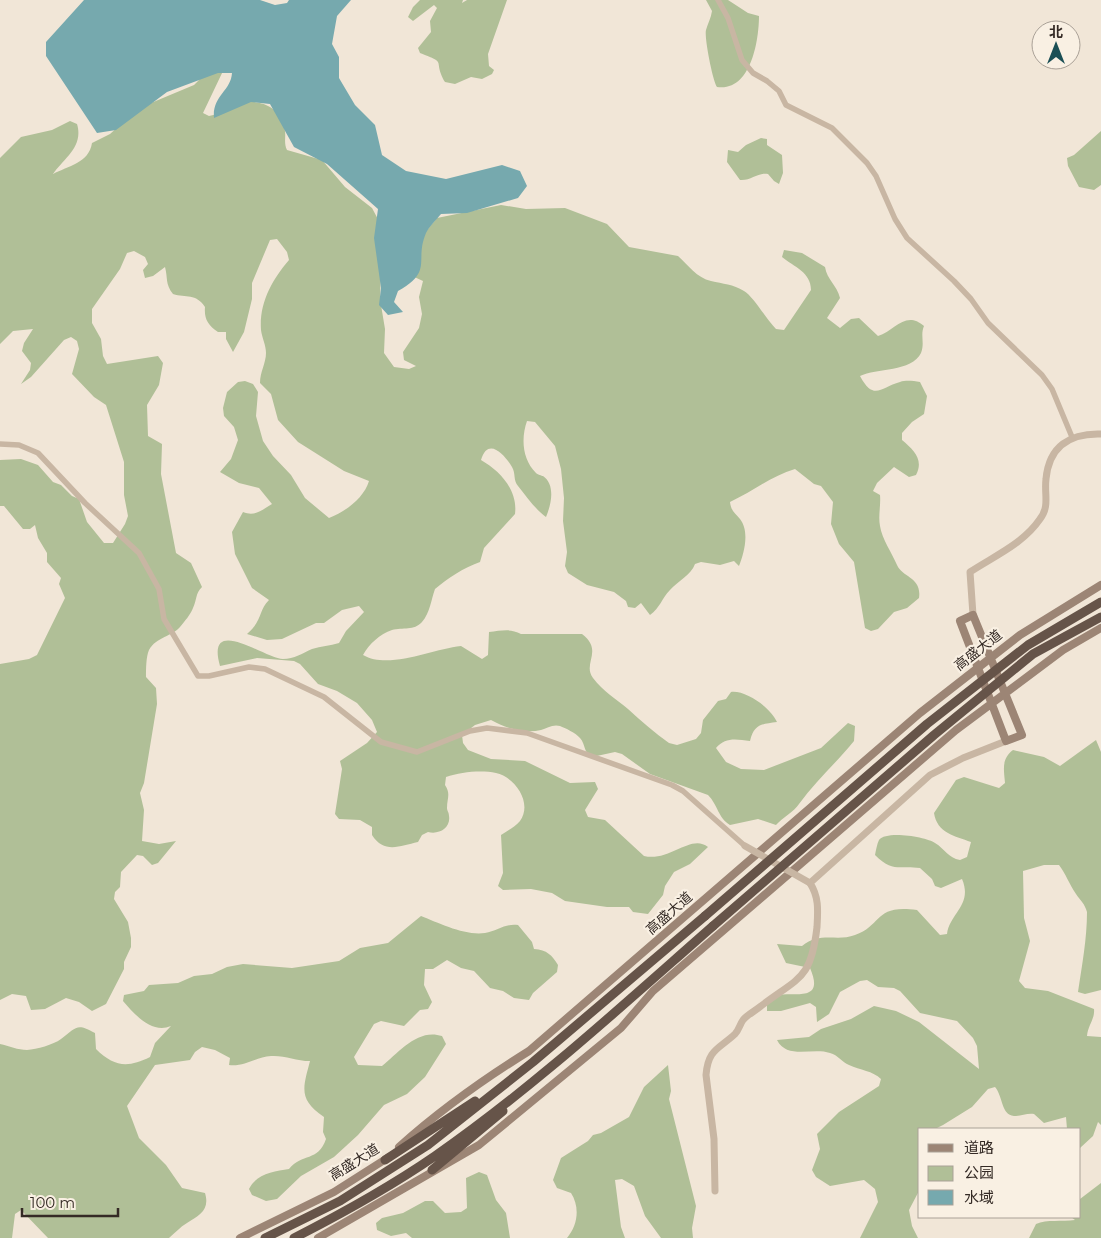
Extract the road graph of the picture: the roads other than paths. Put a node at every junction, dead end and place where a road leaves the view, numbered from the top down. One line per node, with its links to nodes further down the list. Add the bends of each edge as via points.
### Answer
1 (718, 0): 3 (street, via 728,18 742,60 753,73 779,91 786,105 832,128 867,163 907,238 972,299 988,323 1042,375 1052,389)
2 (1101, 434): 3 (street)
3 (1072, 437): 7 (street, via 1059,447 1050,463 1046,479 1047,508 1040,520 1024,539 970,572)
4 (0, 444): 15 (street, via 19,445 38,453 139,553 159,589 164,619 198,676 249,667 265,669 324,697 380,742 417,752 470,731 487,728 528,733 672,785)
5 (1101, 585): 10 (main road, 高盛大道, via 1020,635)
6 (1101, 602): 17 (highway, 高盛大道, bridge, via 1028,645 928,724)
7 (973, 615): 10 (main road); 11 (main road, via 960,621)
8 (1101, 617): 18 (highway, bridge, via 1033,654 934,735)
9 (1101, 628): 12 (main road, via 1063,650)
10 (991, 658): 11 (main road, 高盛大道); 12 (main road)
11 (978, 668): 13 (main road); 19 (main road, 高盛大道, via 912,720 529,1052 494,1073 424,1125)
12 (1005, 694): 13 (main road); 14 (main road, via 1022,735)
13 (992, 704): 14 (main road); 20 (main road, via 956,730 654,991 614,1034 479,1145)
14 (1006, 741): 16 (street, via 930,775)
15 (745, 846): 16 (street, bridge)
16 (810, 882): 21 (street, via 816,891 818,909 814,947 805,971 791,986 743,1020 737,1032 713,1050 707,1065)
17 (534, 1062): 19 (highway); 23 (highway, 高盛大道, via 428,1145 340,1202)
18 (543, 1074): 20 (highway, via 476,1136); 24 (highway, via 435,1156 346,1212)
19 (385, 1160): 22 (main road, 高盛大道, via 334,1192)
20 (432, 1170): 25 (main road)
21 (715, 1191)
22 (240, 1238)
23 (265, 1238)
24 (294, 1238)
25 (318, 1238)

